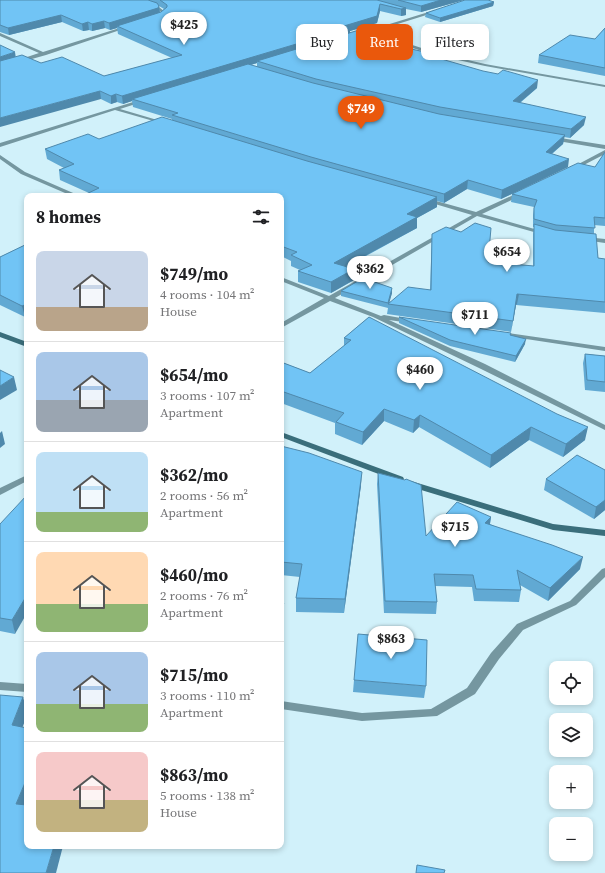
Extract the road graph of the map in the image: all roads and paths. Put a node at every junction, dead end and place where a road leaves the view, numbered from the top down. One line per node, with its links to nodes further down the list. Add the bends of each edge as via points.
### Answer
1 (136, 0): 5 (street, via 159,8 164,13)
2 (443, 9): 4 (street)
3 (407, 12): 4 (street)
4 (421, 16): 6 (street)
5 (153, 19)
6 (395, 24)
7 (131, 26): 10 (street)
8 (0, 34): 10 (street)
9 (413, 46): 12 (street, via 485,65)
10 (44, 54): 11 (street)
11 (0, 67)
12 (605, 86)
13 (152, 98): 14 (street)
14 (115, 109): 15 (street); 17 (street)
15 (167, 125)
16 (549, 138): 18 (street)
17 (0, 145)
18 (605, 147)
19 (605, 152): 21 (street)
20 (0, 158): 23 (street, via 23,173)
21 (566, 172)
22 (526, 192): 25 (street)
23 (70, 193)
24 (423, 199): 25 (street)
25 (477, 214): 26 (street); 30 (street)
26 (547, 234)
27 (581, 239): 28 (street)
28 (605, 241)
29 (284, 280): 30 (street)
30 (330, 299): 31 (street); 33 (street)
31 (375, 316): 32 (street); 38 (street)
32 (421, 322)
33 (284, 324)
34 (490, 332): 37 (street)
35 (0, 334): 36 (street)
36 (24, 344)
37 (605, 349)
38 (605, 428)
39 (284, 435): 42 (street, via 414,485 553,527)
40 (24, 480): 41 (street)
41 (0, 492)
42 (605, 533)
43 (605, 571): 46 (street, via 573,603 520,628 495,656 471,690 433,713 362,718)
44 (0, 686): 45 (street)
45 (24, 688)
46 (284, 705)

